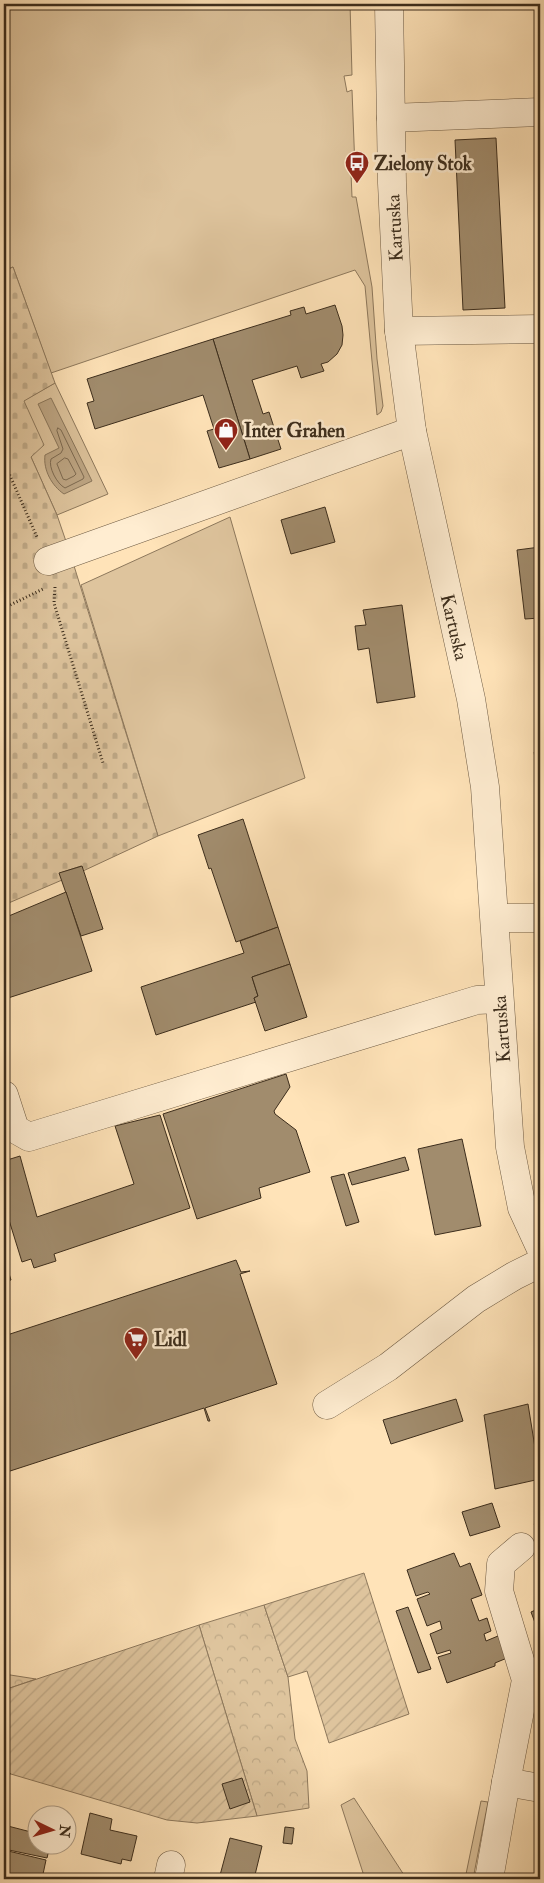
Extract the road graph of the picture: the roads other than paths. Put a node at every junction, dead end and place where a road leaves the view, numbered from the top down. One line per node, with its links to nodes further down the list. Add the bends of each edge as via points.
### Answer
1 (389, 4): 3 (street, Kartuska)
2 (540, 112): 3 (street)
3 (392, 118): 5 (street, Kartuska)
4 (540, 329): 5 (street)
5 (399, 331): 6 (street, Kartuska)
6 (412, 431): 7 (street); 8 (street, Kartuska, via 471,699 485,787)
7 (48, 561)
8 (495, 918): 9 (street); 10 (street, Kartuska)
9 (540, 918)
10 (499, 999): 11 (street, via 477,1000 29,1137 15,1129); 12 (street, Kartuska, via 510,1147 522,1208)
11 (4, 1095)
12 (540, 1247)
13 (540, 1263): 14 (street, via 476,1300 388,1367)
14 (327, 1406)
15 (521, 1547): 16 (street, via 500,1564 499,1591)
16 (533, 1678): 17 (street)
17 (506, 1782): 18 (street); 19 (street)
18 (540, 1788)
19 (489, 1879)

